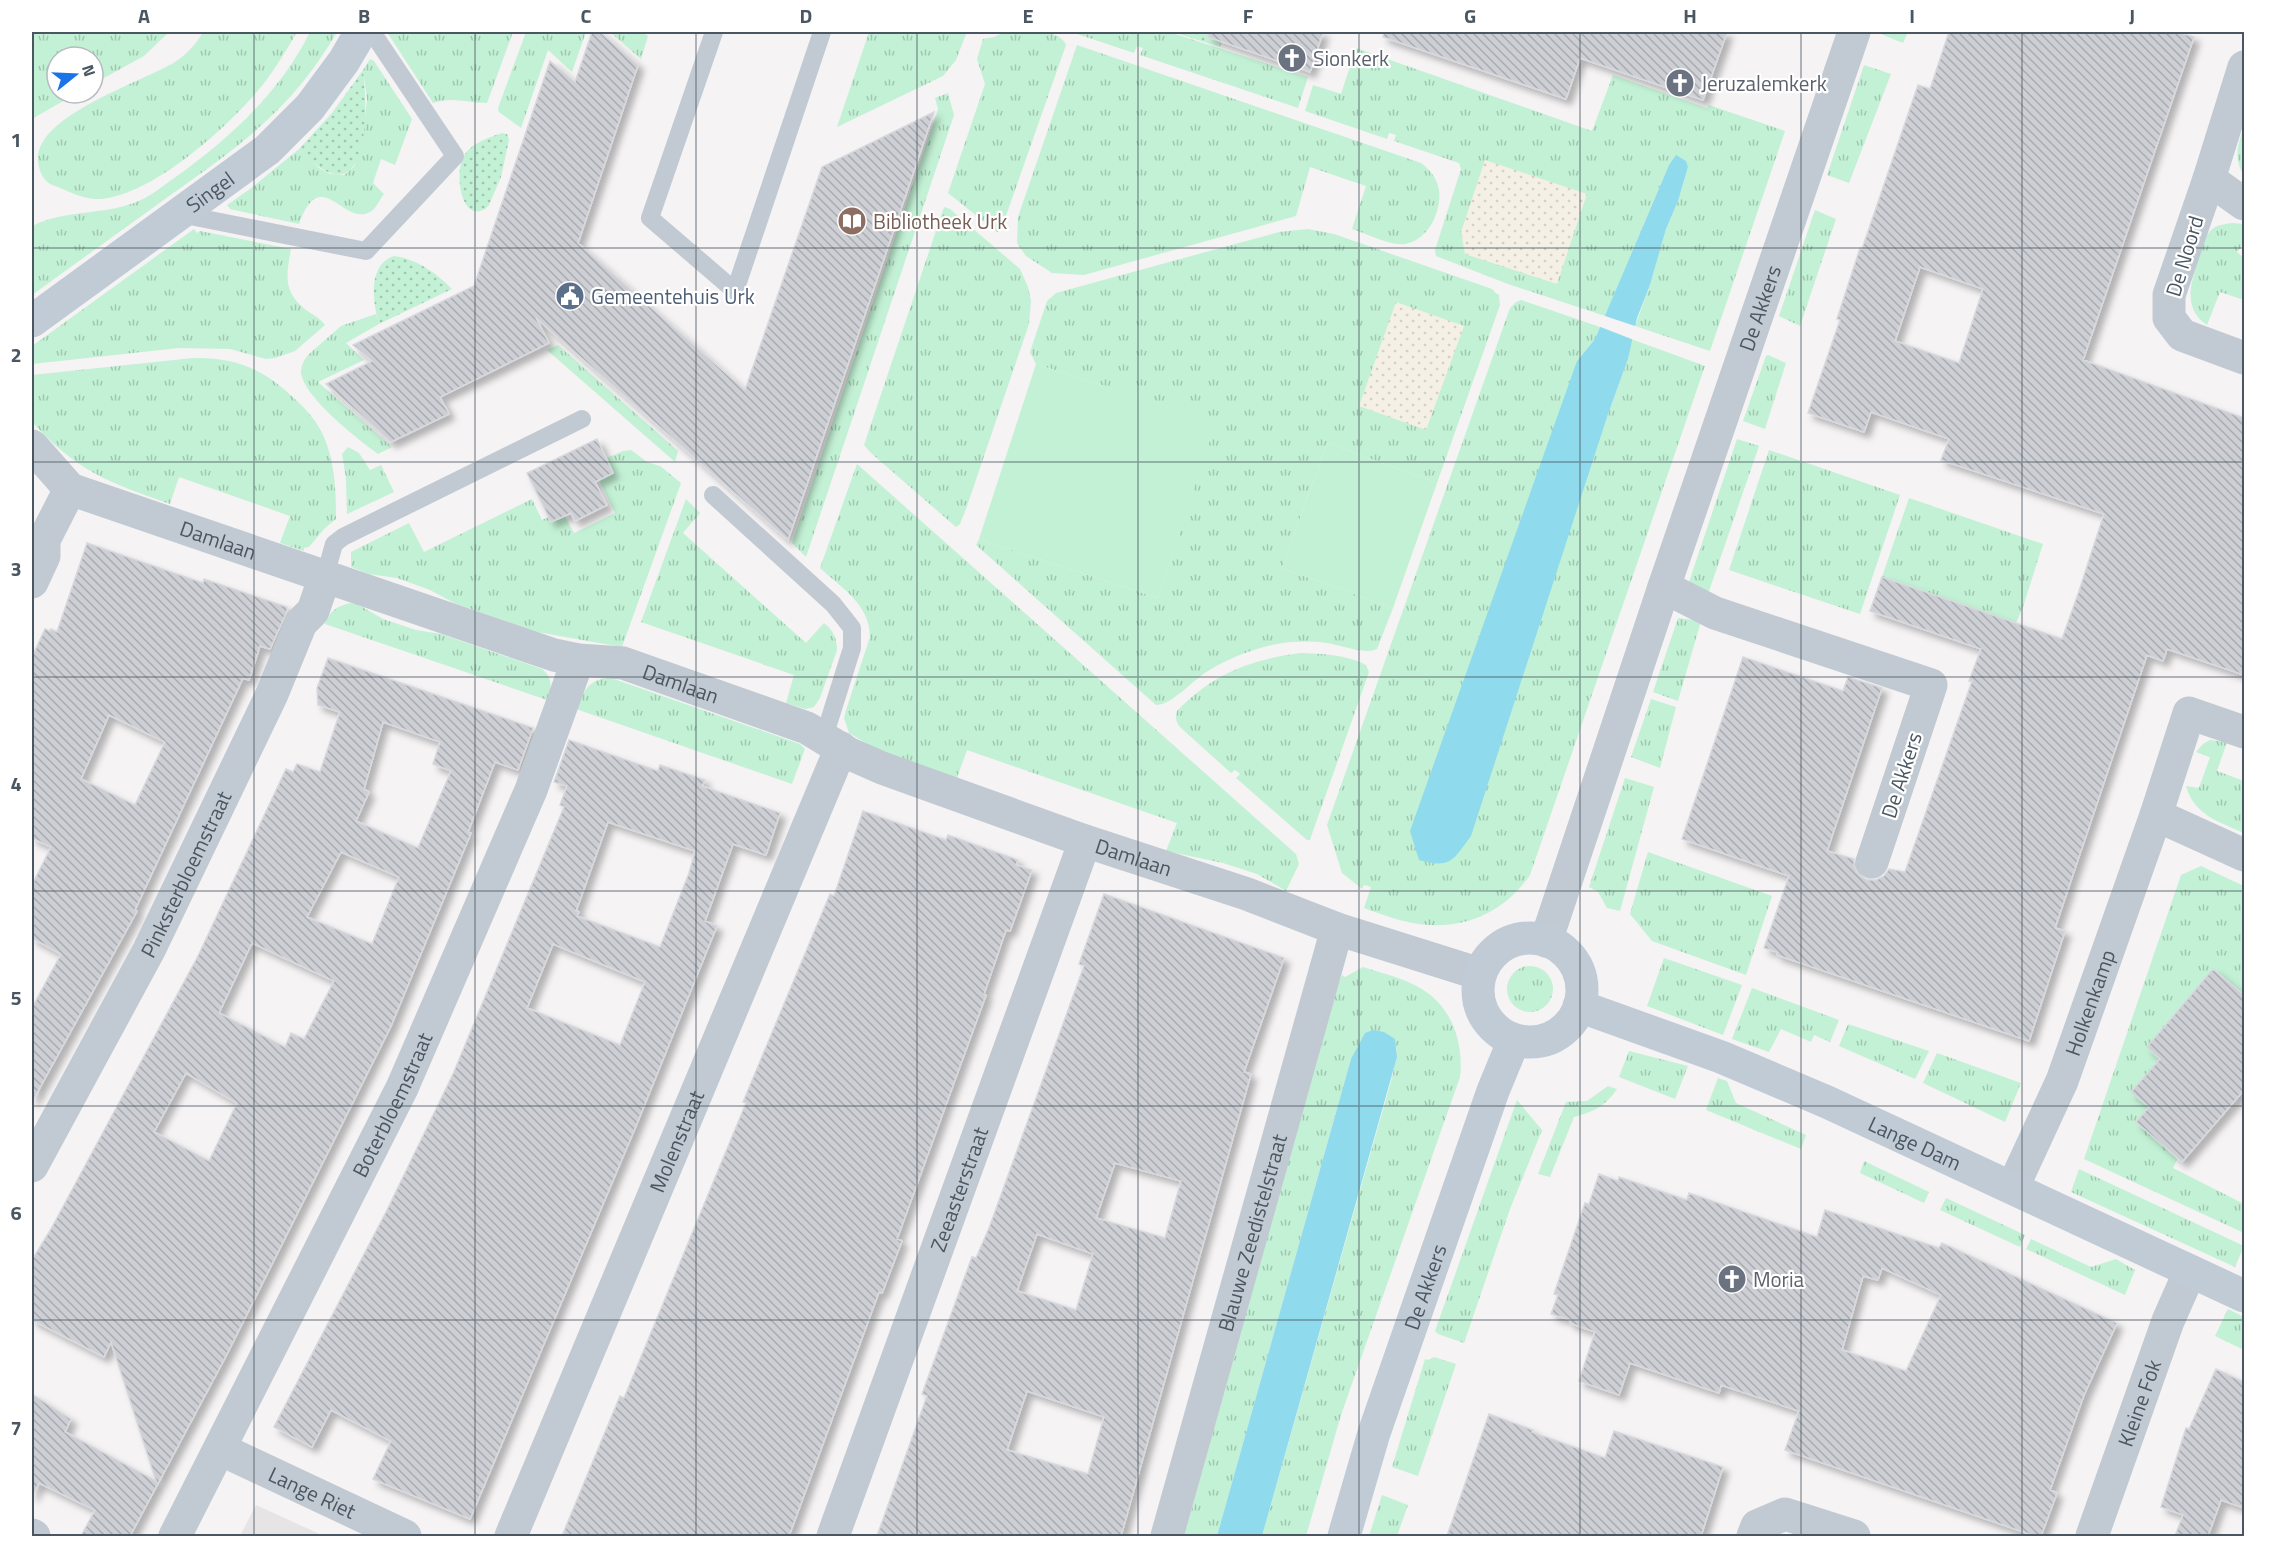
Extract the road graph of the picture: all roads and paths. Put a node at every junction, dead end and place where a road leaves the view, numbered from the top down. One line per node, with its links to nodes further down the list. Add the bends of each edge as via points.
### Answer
1 (361, 32): 9 (street, Singel, via 333,77 286,133 252,163)
2 (372, 32): 9 (lane, via 455,156 366,251)
3 (714, 32): 4 (lane, via 650,218 735,291)
4 (822, 32)
5 (1854, 32): 18 (street, De Akkers)
6 (2244, 67): 7 (street, De Noord)
7 (2209, 179): 8 (street); 11 (street, De Noord, via 2169,295 2169,318 2182,335)
8 (2244, 204)
9 (180, 214): 10 (street, Singel)
10 (32, 321)
11 (2244, 358)
12 (582, 419): 16 (lane, via 347,534 334,544)
13 (32, 446): 14 (street, Damlaan)
14 (70, 489): 16 (street, Damlaan); 17 (street, via 44,540 44,556)
15 (713, 495): 21 (lane, via 833,604 852,628 852,648)
16 (325, 576): 19 (street, Damlaan, via 531,648); 31 (street, Pinksterbloemstraat, via 313,611 301,623 272,694 149,950)
17 (32, 582)
18 (1664, 587): 25 (street, De Akkers, via 1715,613 1931,685); 27 (street, De Akkers)
19 (578, 660): 21 (street, Damlaan, via 623,663 794,723); 35 (street, Boterbloemstraat, via 531,790 402,1088)
20 (2244, 732): 22 (street, Holkenkamp, via 2189,713)
21 (832, 743): 23 (street, Damlaan, via 882,768); 38 (street, Molenstraat)
22 (2156, 815): 24 (street); 32 (street, Holkenkamp, via 2062,1081)
23 (1084, 841): 26 (street, Damlaan, via 1247,894); 39 (street, Zeeasterstraat)
24 (2244, 855)
25 (1872, 862)
26 (1337, 929): 28 (street); 40 (street, Blauwe Zeedistelstraat)
27 (1546, 940): 28 (street, via 1519,939 1506,944 1495,951); 29 (street, via 1576,966 1582,993)
28 (1479, 974): 30 (street, via 1479,1001 1484,1014 1496,1029)
29 (1579, 1006): 30 (street, via 1574,1018 1553,1036 1540,1041); 32 (street, Lange Dam, via 1721,1057)
30 (1514, 1040): 41 (street, De Akkers, via 1374,1433)
31 (32, 1166)
32 (2013, 1187): 33 (street, Lange Dam)
33 (2190, 1270): 34 (street, Lange Dam); 44 (street, Kleine Fok, via 2168,1321)
34 (2244, 1296)
35 (220, 1449): 36 (street, Boterbloemstraat); 37 (street, Lange Riet)
36 (175, 1536)
37 (405, 1536)
38 (511, 1536)
39 (833, 1536)
40 (1167, 1536)
41 (1344, 1536)
42 (1753, 1536): 43 (street, via 1757,1526 1785,1514)
43 (1854, 1536)
44 (2092, 1536)

